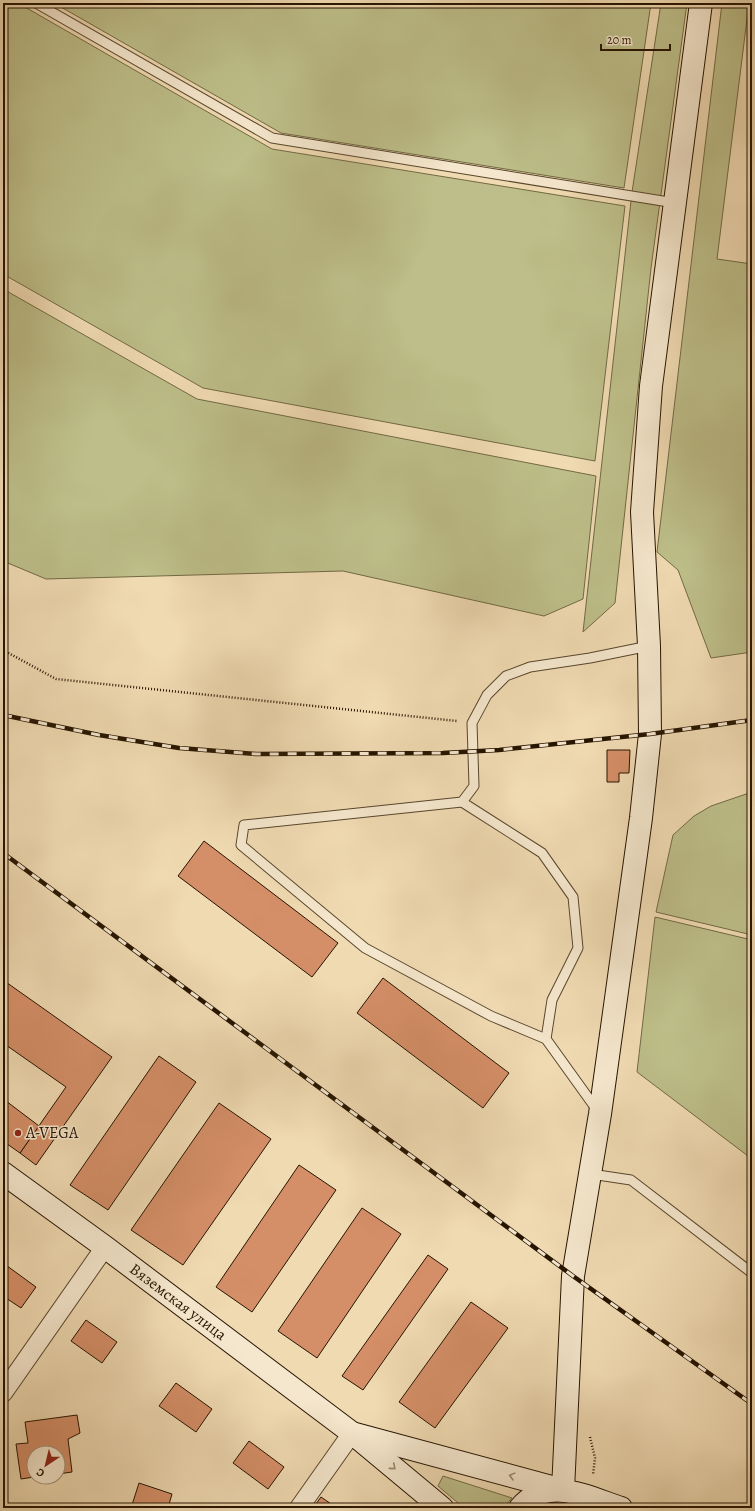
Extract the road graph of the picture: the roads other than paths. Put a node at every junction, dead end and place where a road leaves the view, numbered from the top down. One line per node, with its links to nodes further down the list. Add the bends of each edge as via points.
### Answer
1 (36, 3): 3 (lane, via 272,138)
2 (701, 3): 3 (main road)
3 (675, 203): 4 (main road, via 651,386 642,512)
4 (649, 646): 5 (lane, via 530,667 506,676 488,695 472,723 474,786); 7 (main road, via 650,734 641,818)
5 (462, 802): 6 (lane, via 542,853 573,897 578,948 552,1000); 6 (lane, via 244,825 241,845 365,948 491,1016)
6 (546, 1039): 7 (lane)
7 (600, 1114): 9 (main road)
8 (3, 1173): 10 (main road, Вяземская улица)
9 (591, 1174): 11 (lane, via 631,1180); 14 (main road, via 573,1276)
10 (105, 1247): 12 (street); 13 (main road, Вяземская улица)
11 (752, 1273)
12 (3, 1393)
13 (352, 1434): 14 (main road, one-way to 13); 15 (street); 16 (main road, Вяземская улица, one-way to 16)
14 (563, 1490): 17 (main road, via 538,1494); 18 (main road)
15 (299, 1508)
16 (442, 1508)
17 (520, 1508)
18 (621, 1508)

